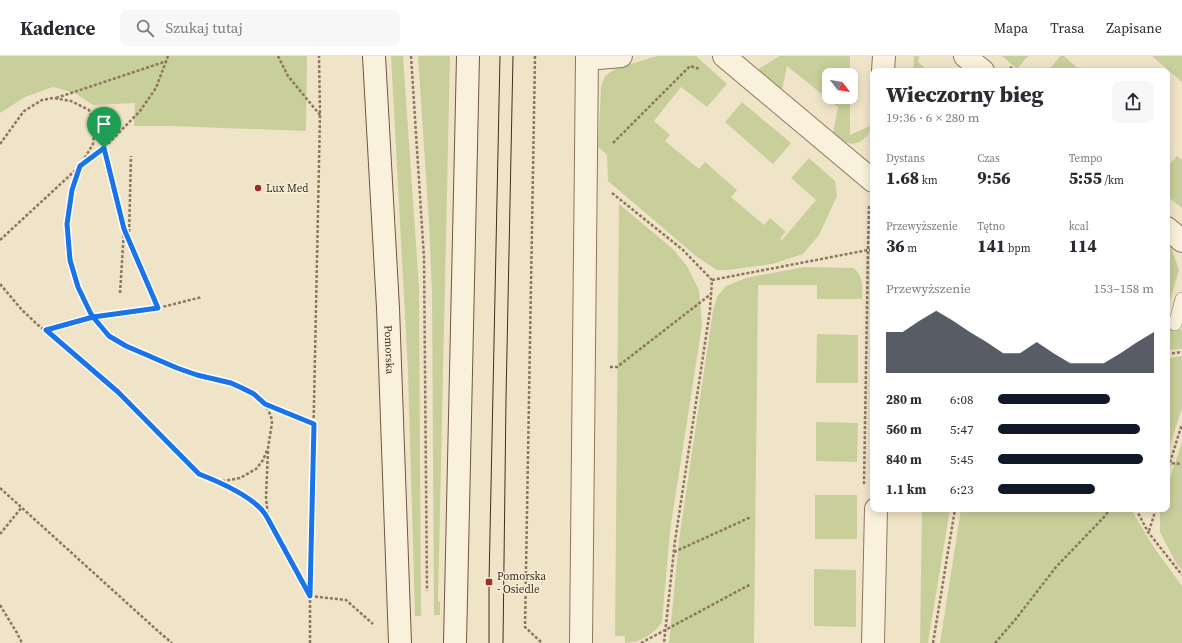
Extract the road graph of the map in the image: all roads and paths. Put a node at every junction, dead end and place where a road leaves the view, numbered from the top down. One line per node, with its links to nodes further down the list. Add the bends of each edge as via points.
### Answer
1 (168, 56): 13 (path)
2 (278, 56): 18 (path, via 288,76)
3 (319, 56): 18 (path)
4 (374, 56): 77 (main road, Pomorska, via 388,308)
5 (411, 56): 70 (path, via 424,258)
6 (468, 56): 78 (main road)
7 (535, 56): 79 (path, via 525,627)
8 (621, 56): 12 (main road)
9 (724, 56): 25 (main road)
10 (884, 56): 14 (main road)
11 (965, 56): 15 (main road)
12 (587, 58): 45 (main road)
13 (167, 60): 17 (path); 21 (path, via 156,88 140,111)
14 (884, 68)
15 (979, 68)
16 (702, 70): 20 (path, via 690,66)
17 (55, 98): 19 (path, via 42,100 24,111); 23 (path, via 71,101 89,110 95,125 93,144)
18 (320, 114): 47 (path)
19 (0, 144)
20 (612, 144)
21 (104, 148): 23 (path); 27 (path)
22 (131, 156): 29 (path)
23 (80, 166): 30 (path); 40 (path, via 72,190 67,224 70,260 78,287)
24 (606, 188): 33 (path, via 683,250)
25 (870, 189)
26 (870, 210): 32 (path)
27 (124, 229): 29 (path); 35 (path)
28 (1170, 231): 31 (main road)
29 (128, 239): 39 (path)
30 (0, 240)
31 (1182, 241)
32 (868, 250): 33 (path); 54 (path)
33 (712, 280): 36 (path)
34 (0, 284): 42 (path, via 22,310)
35 (120, 293)
36 (711, 294): 45 (path, via 617,367); 66 (path)
37 (202, 297): 39 (path)
38 (1182, 299): 41 (lane)
39 (158, 308): 40 (path)
40 (93, 317): 42 (path); 46 (path, via 109,336 126,346 177,368 231,383 254,394)
41 (1175, 324)
42 (46, 330): 53 (path, via 118,392 199,474)
43 (1182, 352): 44 (path)
44 (1170, 354)
45 (584, 367): 80 (main road)
46 (265, 404): 47 (path); 49 (path, via 272,423)
47 (314, 424): 69 (path)
48 (1182, 424): 50 (path)
49 (268, 448): 53 (path, via 263,460 248,474 224,481); 63 (path)
50 (1170, 457)
51 (1170, 463): 52 (path)
52 (1182, 464)
53 (211, 479): 63 (path, via 244,496 260,508)
54 (864, 486)
55 (0, 488): 56 (path)
56 (22, 507): 65 (path); 75 (path)
57 (876, 512): 83 (main road)
58 (955, 512): 84 (path)
59 (1108, 512): 85 (path, via 1056,567)
60 (1138, 512): 64 (path)
61 (1155, 512): 64 (path)
62 (751, 517): 66 (path)
63 (268, 519): 69 (path)
64 (1148, 532): 67 (path)
65 (0, 534)
66 (674, 552): 73 (path)
67 (1182, 575)
68 (751, 584): 73 (path)
69 (310, 596): 72 (path, via 346,600); 76 (path)
70 (427, 596)
71 (0, 605): 74 (path)
72 (378, 628)
73 (665, 630): 81 (path); 82 (path)
74 (22, 643)
75 (172, 643)
76 (310, 643)
77 (400, 643)
78 (455, 643)
79 (541, 643)
80 (581, 643)
81 (641, 643)
82 (664, 643)
83 (873, 643)
84 (934, 643)
85 (995, 643)

